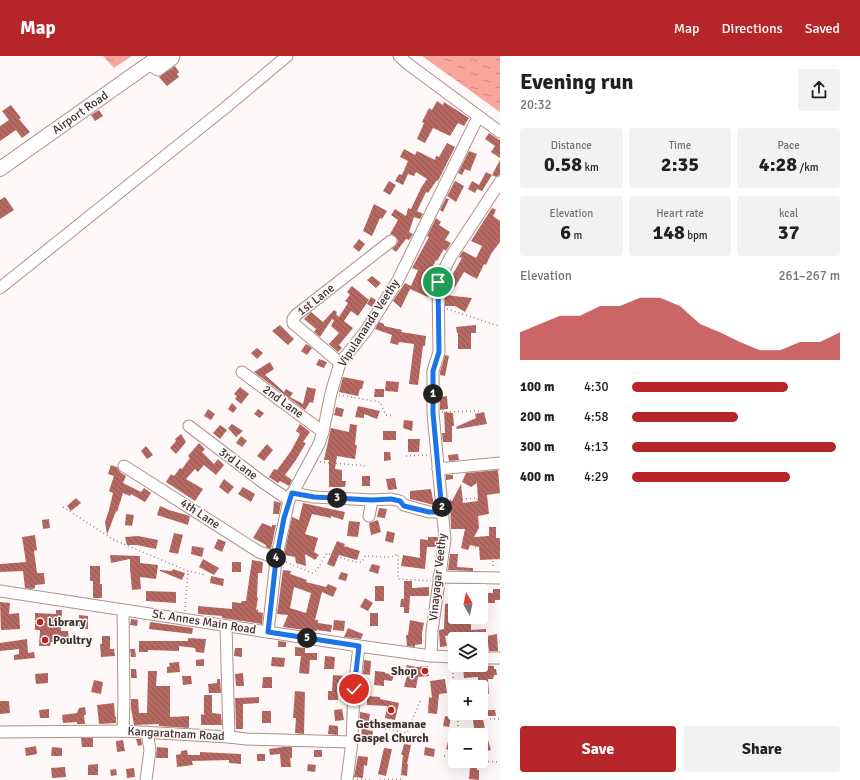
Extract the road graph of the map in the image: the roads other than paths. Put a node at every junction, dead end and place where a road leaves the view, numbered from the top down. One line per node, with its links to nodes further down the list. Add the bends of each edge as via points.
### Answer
1 (160, 56): 5 (main road, Airport Road)
2 (174, 56): 5 (street, via 161,69)
3 (287, 56): 11 (street)
4 (399, 56): 6 (street)
5 (148, 64): 8 (main road, Airport Road)
6 (478, 117): 7 (street); 12 (street, Vipulananda Veethy, via 397,282 365,332)
7 (500, 132)
8 (0, 168)
9 (500, 182): 18 (street, Vinayagar Veethy, via 450,258 438,282 439,352 433,371 433,413)
10 (391, 240): 12 (street, 1st Lane, via 292,319 293,323)
11 (0, 288)
12 (340, 364): 15 (street, Vipulananda Veethy)
13 (242, 372): 15 (street, 2nd Lane)
14 (189, 426): 19 (street, 3rd Lane, via 261,481)
15 (323, 432): 19 (street, Vipulananda Veethy)
16 (500, 463): 18 (street)
17 (124, 466): 23 (street, 4th Lane, via 259,552)
18 (438, 469): 21 (street, Vinayagar Veethy)
19 (291, 496): 20 (street); 23 (street, Vipulananda Veethy)
20 (372, 500): 21 (street, via 391,499 400,501 404,506 429,512); 22 (street)
21 (442, 512): 25 (street, Vinayagar Veethy, via 445,539)
22 (369, 516)
23 (276, 559): 29 (street, Vipulananda Veethy)
24 (496, 578): 25 (street)
25 (439, 580): 31 (street, Vinayagar Veethy)
26 (0, 590): 27 (street, St. Annes Main Road)
27 (123, 610): 28 (street, St. Annes Main Road); 35 (street)
28 (226, 626): 29 (street, St. Annes Main Road); 38 (street)
29 (268, 632): 30 (street, St. Annes Main Road)
30 (359, 646): 31 (street, St. Annes Main Road); 39 (street)
31 (431, 656): 32 (street, St. Annes Main Road)
32 (448, 657)
33 (488, 658): 34 (street)
34 (500, 658)
35 (122, 731): 36 (street, Kangaratnam Road); 37 (street, Kangaratnam Road)
36 (0, 732)
37 (147, 732): 38 (street, Kangaratnam Road); 41 (street, via 150,750)
38 (229, 737): 39 (street, Kangaratnam Road)
39 (352, 742): 40 (street)
40 (347, 779)
41 (146, 780)

